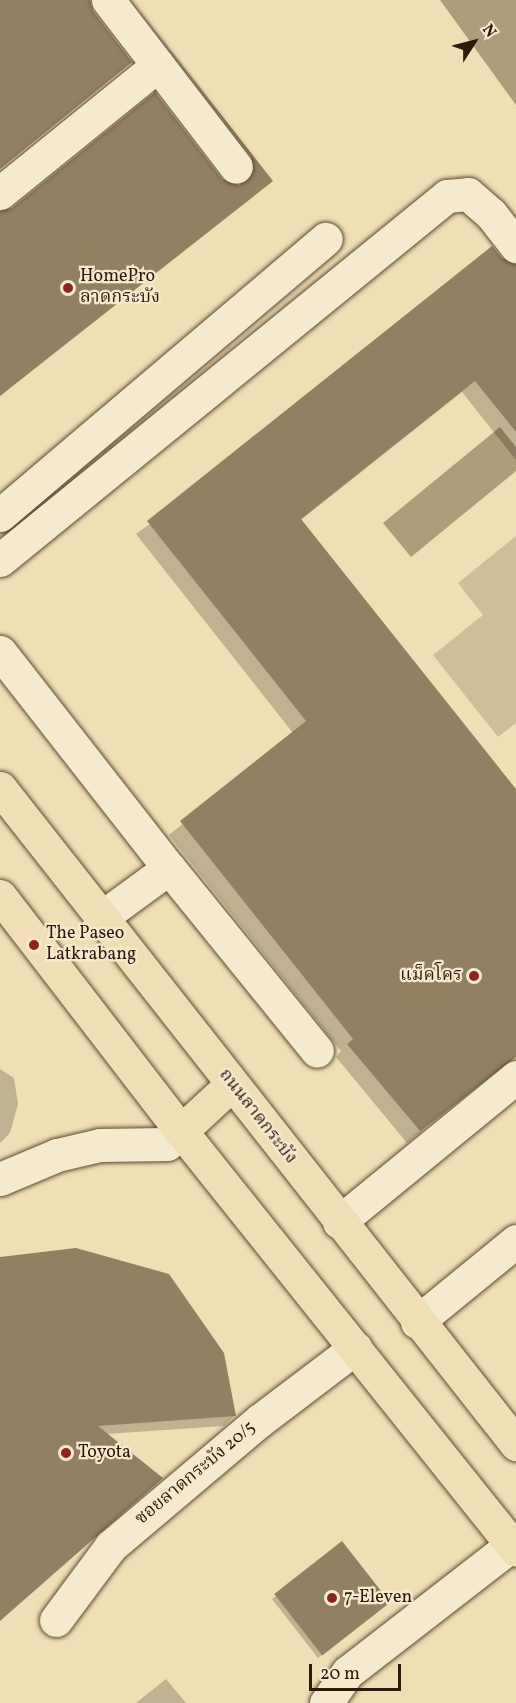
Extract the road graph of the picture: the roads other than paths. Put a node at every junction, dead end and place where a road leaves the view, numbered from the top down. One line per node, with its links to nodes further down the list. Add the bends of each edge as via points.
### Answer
1 (108, 0): 2 (street)
2 (158, 65): 3 (street); 4 (street)
3 (236, 166)
4 (0, 193)
5 (326, 239): 7 (street)
6 (516, 246): 8 (street, via 491,214 468,194 447,196)
7 (0, 515)
8 (0, 560)
9 (4, 666): 11 (street)
10 (0, 788): 13 (main road, ถนนลาดกระบัง)
11 (169, 868): 13 (street); 14 (street)
12 (0, 896): 17 (main road)
13 (102, 917): 16 (main road, ถนนลาดกระบัง)
14 (317, 1051)
15 (516, 1077): 19 (street)
16 (231, 1085): 17 (main road); 19 (main road, ถนนลาดกระบัง)
17 (181, 1131): 18 (street, via 167,1144 100,1145 57,1155); 22 (main road)
18 (0, 1179)
19 (339, 1222): 21 (main road, ถนนลาดกระบัง)
20 (516, 1241): 21 (street)
21 (417, 1322): 23 (main road, ถนนลาดกระบัง)
22 (355, 1348): 24 (main road); 25 (street, ซอยลาดกระบัง 20/5, via 259,1421 111,1546)
23 (516, 1444)
24 (514, 1547): 26 (street, via 348,1672)
25 (56, 1620)
26 (326, 1703)

